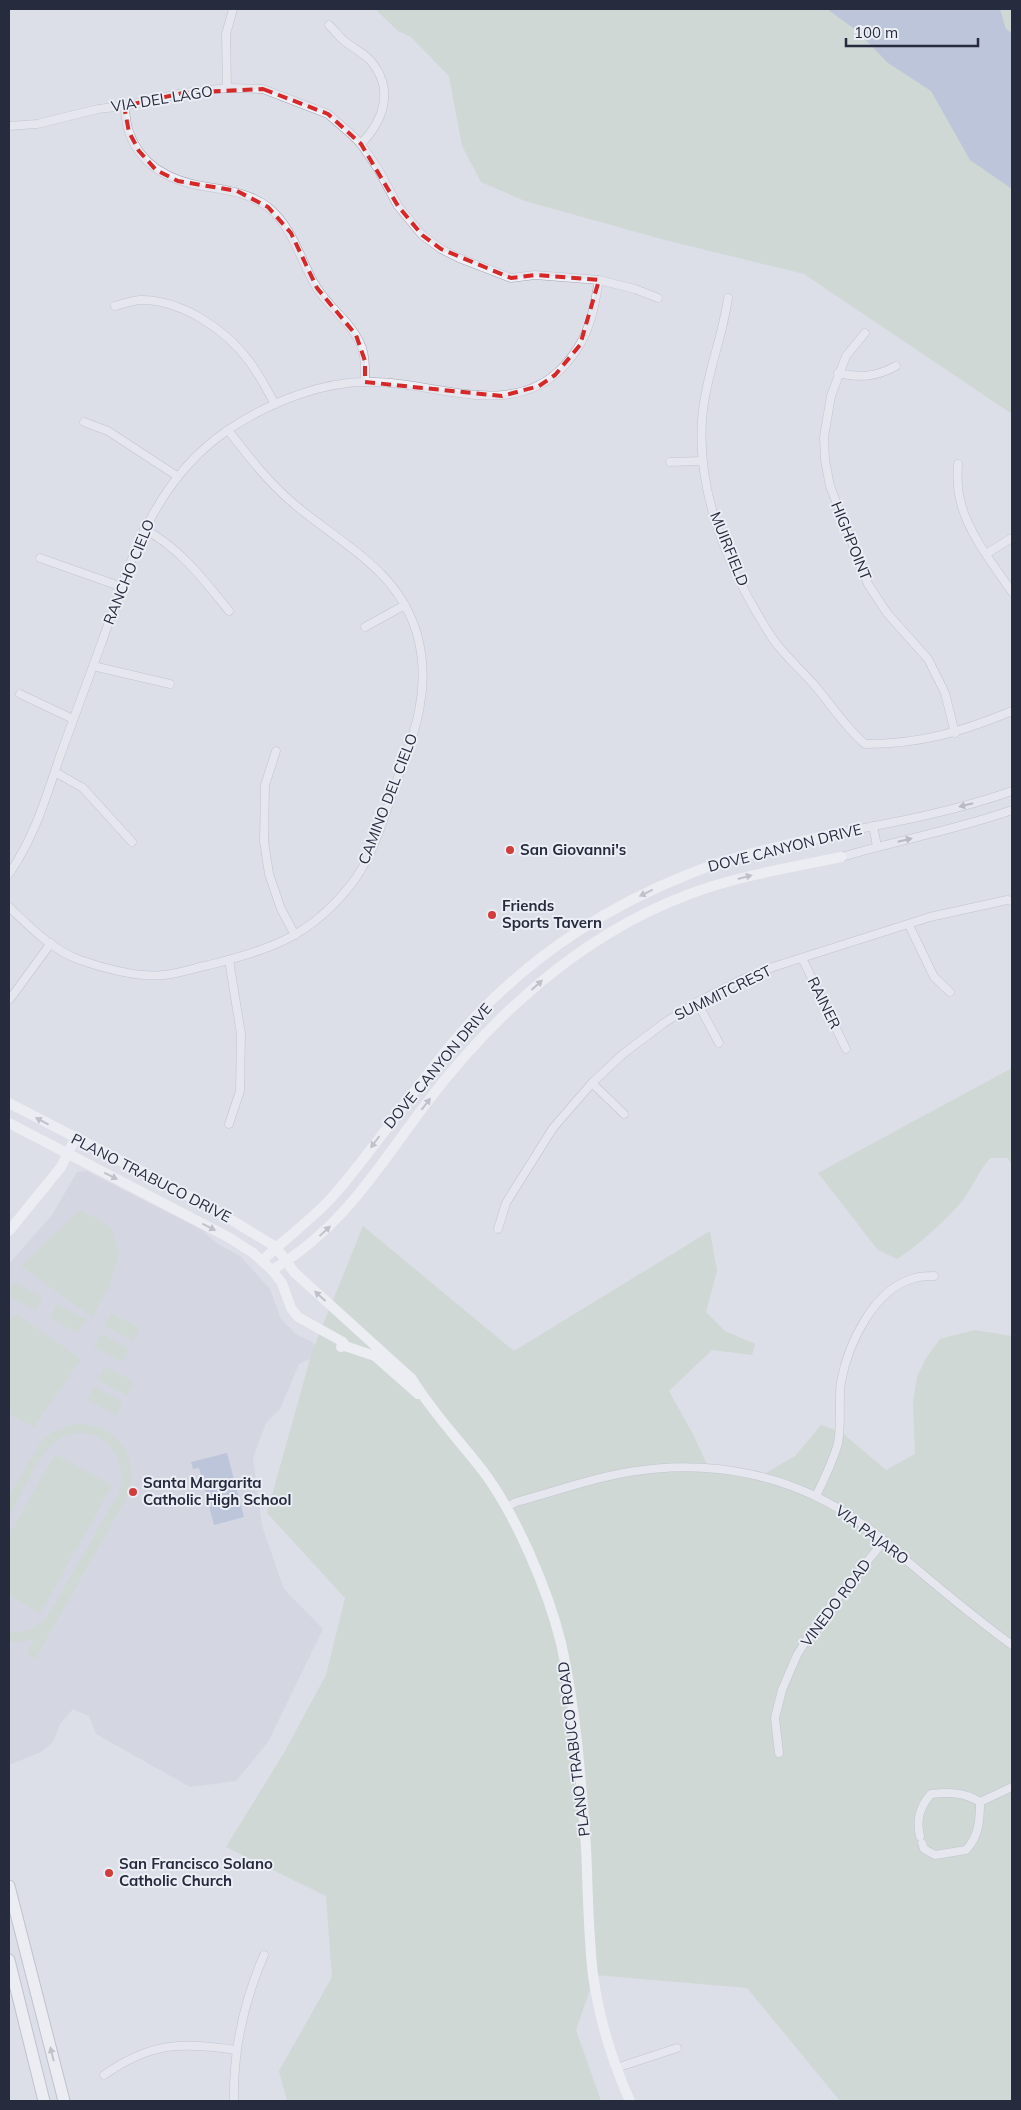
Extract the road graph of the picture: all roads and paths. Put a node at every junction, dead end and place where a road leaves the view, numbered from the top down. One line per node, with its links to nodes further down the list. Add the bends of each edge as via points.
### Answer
1 (233, 9): 3 (street, via 226,34)
2 (329, 25): 6 (street, via 370,60 382,84 384,102 380,119)
3 (227, 88): 4 (street, VIA DEL LAGO, via 183,93); 6 (street, VIA DEL LAGO, via 263,89 328,114)
4 (124, 106): 5 (street, VIA DEL LAGO, via 37,124); 14 (street, via 129,132 139,151 156,170 197,186 237,191 268,207 290,232 317,288 356,335 365,361)
5 (9, 126)
6 (361, 144): 7 (street, VIA DEL LAGO, via 398,206 422,235 441,248 511,278 535,275)
7 (599, 280): 8 (street, VIA DEL LAGO); 14 (street, RANCHO CIELO, via 589,326 580,345 555,376 539,386 502,396)
8 (658, 298)
9 (728, 298): 18 (street, MUIRFIELD, via 705,391)
10 (115, 306): 15 (street, via 139,300 159,301 192,313 219,331 249,361)
11 (865, 333): 13 (street, HIGHPOINT, via 846,356)
12 (896, 366): 13 (street, via 882,374 850,376)
13 (838, 373): 36 (street, HIGHPOINT, via 824,437 830,486 868,584 887,612 928,659 945,693)
14 (365, 382): 15 (street, RANCHO CIELO, via 324,387)
15 (275, 404): 17 (street, RANCHO CIELO)
16 (84, 422): 21 (street, via 108,431)
17 (228, 430): 21 (street, RANCHO CIELO, via 192,459); 28 (street, CAMINO DEL CIELO, via 261,473 386,576)
18 (702, 461): 19 (street); 36 (street, MUIRFIELD, via 720,534 771,638 856,736 865,744 877,744 910,742)
19 (670, 462)
20 (958, 464): 24 (street, via 961,505)
21 (177, 476): 22 (street, RANCHO CIELO)
22 (144, 529): 26 (street, RANCHO CIELO); 29 (street, via 182,556)
23 (1010, 539): 24 (street)
24 (986, 554): 27 (street)
25 (40, 558): 26 (street)
26 (122, 587): 31 (street, RANCHO CIELO)
27 (1012, 592)
28 (405, 605): 30 (street); 50 (street, CAMINO DEL CIELO, via 417,634 423,672 422,702 413,736 361,870 334,906)
29 (229, 611)
30 (365, 627)
31 (93, 666): 32 (street); 35 (street, RANCHO CIELO)
32 (170, 684)
33 (20, 694): 35 (street)
34 (1012, 711): 36 (street)
35 (73, 719): 38 (street, RANCHO CIELO)
36 (955, 733)
37 (276, 751): 50 (street, via 265,785 264,840 269,874 281,909)
38 (55, 772): 43 (street, via 83,788); 46 (street, RANCHO CIELO, via 34,830)
39 (1012, 791): 41 (street, DOVE CANYON DRIVE, one-way to 41)
40 (1012, 810): 44 (street, DOVE CANYON DRIVE, one-way to 40)
41 (873, 826): 42 (street, DOVE CANYON DRIVE); 44 (street)
42 (838, 833): 68 (street, DOVE CANYON DRIVE, one-way to 68, via 691,873 583,927 524,972 478,1015 332,1197)
43 (132, 842)
44 (876, 846): 45 (street, DOVE CANYON DRIVE)
45 (841, 857): 69 (street, DOVE CANYON DRIVE, one-way to 45, via 327,1230 347,1208 425,1105 488,1032 543,980 571,959 633,919 686,895 748,876)
46 (9, 874)
47 (1012, 901): 49 (street, SUMMITCREST)
48 (9, 907): 51 (street, CAMINO DEL CIELO)
49 (908, 925): 52 (street, SUMMITCREST); 54 (street, via 934,977)
50 (295, 935): 53 (street, CAMINO DEL CIELO, via 264,950)
51 (51, 943): 53 (street, CAMINO DEL CIELO, via 81,960 130,973 162,976); 55 (street)
52 (802, 958): 56 (street, SUMMITCREST, via 742,980); 58 (street, RAINER)
53 (229, 960): 63 (street, via 241,1034 240,1091)
54 (950, 992)
55 (10, 999)
56 (697, 1002): 57 (street); 59 (street, SUMMITCREST, via 623,1054)
57 (719, 1043)
58 (846, 1049)
59 (592, 1083): 61 (street); 66 (street, SUMMITCREST, via 553,1128 531,1162 506,1203)
60 (9, 1103): 64 (street, PLANO TRABUCO DRIVE, one-way to 60)
61 (624, 1114)
62 (9, 1123): 65 (street, PLANO TRABUCO DRIVE)
63 (229, 1124)
64 (75, 1139): 65 (street); 68 (street, PLANO TRABUCO DRIVE, via 210,1208)
65 (67, 1154): 67 (street, via 61,1167); 70 (street, PLANO TRABUCO DRIVE, one-way to 70, via 228,1237)
66 (498, 1229)
67 (9, 1231)
68 (276, 1247): 69 (street, PLANO TRABUCO DRIVE); 70 (street, DOVE CANYON DRIVE)
69 (287, 1261): 71 (street, DOVE CANYON DRIVE); 73 (street, PLANO TRABUCO ROAD, one-way to 69, via 412,1379 312,1289)
70 (262, 1262): 71 (street, PLANO TRABUCO DRIVE)
71 (272, 1270): 73 (street, PLANO TRABUCO ROAD, via 298,1317 345,1346 375,1356)
72 (934, 1276): 74 (street, via 916,1277 902,1283 878,1303 857,1332 841,1383 838,1442)
73 (424, 1399): 75 (street, PLANO TRABUCO ROAD)
74 (816, 1496): 75 (street, VIA PAJARO, via 784,1482 748,1473 680,1467 629,1472); 76 (street, VIA PAJARO, via 864,1525)
75 (507, 1507): 86 (street, PLANO TRABUCO ROAD, via 544,1589 570,1689 583,1814 594,1977)
76 (884, 1542): 77 (street, VIA PAJARO); 78 (street, VINEDO ROAD, via 823,1616 797,1655 782,1690 775,1718)
77 (1012, 1645)
78 (778, 1754)
79 (1012, 1787): 80 (street)
80 (980, 1802): 80 (street, via 965,1794 931,1794 919,1814 918,1828 924,1849 935,1855 966,1850 977,1833)
81 (9, 1886): 89 (main road, one-way to 81)
82 (264, 1955): 85 (street, via 252,1983)
83 (9, 1960): 88 (main road)
84 (677, 2048): 86 (street)
85 (236, 2050): 87 (street, via 197,2044 173,2046 143,2052); 90 (street)
86 (616, 2068): 91 (street, PLANO TRABUCO ROAD)
87 (104, 2075)
88 (44, 2101)
89 (64, 2101)
90 (234, 2101)
91 (630, 2101)

